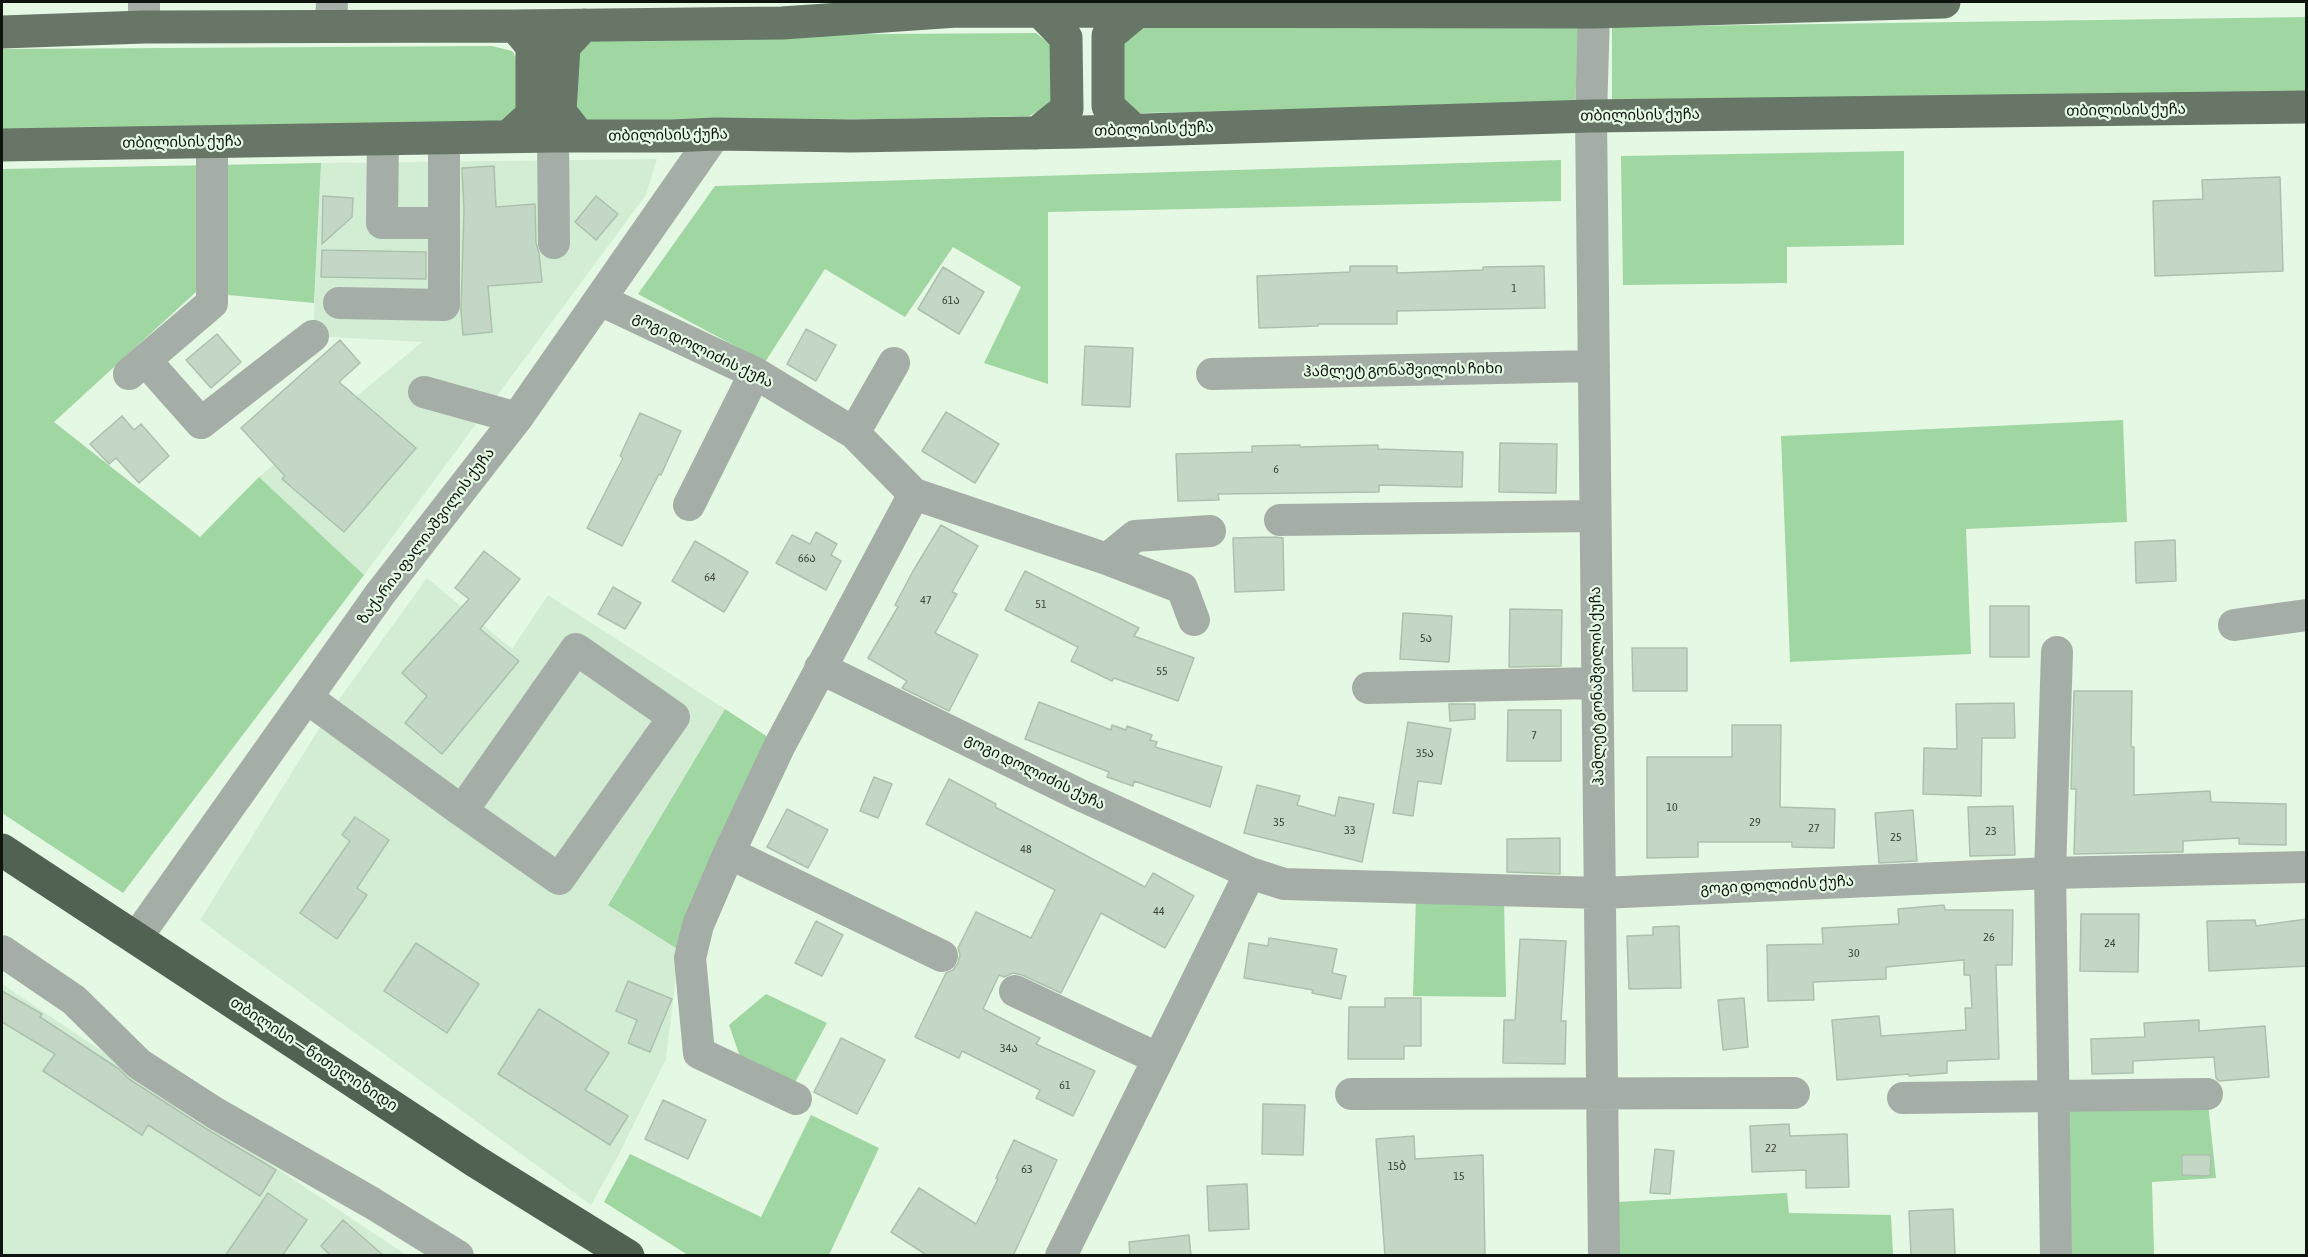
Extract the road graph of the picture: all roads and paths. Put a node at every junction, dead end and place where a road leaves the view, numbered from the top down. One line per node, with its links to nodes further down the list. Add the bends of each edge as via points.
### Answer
1 (1944, 2): 6 (main road)
2 (952, 6): 3 (main road); 5 (main road)
3 (1040, 11): 4 (main road); 15 (main road, via 1066,38 1067,109)
4 (1138, 11): 6 (main road); 14 (main road, via 1108,36 1108,106)
5 (790, 12): 9 (main road)
6 (1594, 12): 13 (street, ჰამლეტ გონაშვილის ქუჩა)
7 (144, 14): 8 (main road); 11 (main road)
8 (332, 14): 10 (main road)
9 (584, 25): 10 (main road); 18 (main road, via 564,46 560,112)
10 (514, 27): 17 (main road, via 532,46 532,115)
11 (2, 32)
12 (2307, 106): 13 (main road, თბილისის ქუჩა)
13 (1591, 116): 14 (main road, თბილისის ქუჩა); 29 (street, ჰამლეტ გონაშვილის ქუჩა)
14 (1134, 130): 15 (main road, თბილისის ქუჩა)
15 (1037, 133): 16 (main road, თბილისის ქუჩა)
16 (715, 134): 18 (main road, თბილისის ქუჩა); 25 (street, ზაქარია ფალიაშვილის ქუჩა)
17 (510, 136): 18 (main road, თბილისის ქუჩა); 19 (main road, თბილისის ქუჩა)
18 (566, 136): 24 (street)
19 (444, 138): 20 (main road, თბილისის ქუჩა); 23 (street)
20 (383, 139): 21 (main road, თბილისის ქუჩა); 23 (street, via 382,223)
21 (212, 142): 22 (main road, თბილისის ქუჩა); 27 (street, via 212,303 137,367 201,423)
22 (2, 145)
23 (444, 223): 26 (street, via 444,305)
24 (554, 243)
25 (600, 300): 30 (street, გოგი დოლიძის ქუჩა); 33 (street, ზაქარია ფალიაშვილის ქუჩა)
26 (339, 303)
27 (313, 336)
28 (894, 363): 34 (street)
29 (1594, 366): 31 (street, ჰამლეტ გონაშვილის ჩიხი); 37 (street, ჰამლეტ გონაშვილის ქუჩა)
30 (755, 373): 34 (street, გოგი დოლიძის ქუჩა); 36 (street)
31 (1212, 374)
32 (424, 392): 33 (street)
33 (517, 418): 48 (street, ზაქარია ფალიაშვილის ქუჩა, via 380,594)
34 (854, 433): 35 (street, გოგი დოლიძის ქუჩა)
35 (914, 494): 40 (street, გოგი დოლიძის ქუჩა); 45 (street)
36 (689, 506)
37 (1595, 516): 38 (street); 46 (street, ჰამლეტ გონაშვილის ქუჩა)
38 (1280, 520)
39 (1210, 531): 40 (street, via 1135,536)
40 (1107, 559): 42 (street, გოგი დოლიძის ქუჩა, via 1182,588)
41 (2307, 615): 43 (street)
42 (1194, 620)
43 (2234, 625)
44 (2057, 652): 54 (street)
45 (820, 669): 51 (street); 53 (street, გოგი დოლიძის ქუჩა)
46 (1597, 683): 47 (street); 55 (street, ჰამლეტ გონაშვილის ქუჩა)
47 (1368, 688)
48 (307, 699): 49 (street); 56 (street, ზაქარია ფალიაშვილის ქუჩა)
49 (462, 811): 49 (street, via 576,649 674,717 559,879)
50 (2, 850): 56 (highway, თბილისი — წითელი ხიდი)
51 (729, 853): 58 (street); 67 (street, via 698,925 690,958 699,1053)
52 (2307, 867): 54 (street, გოგი დოლიძის ქუჩა)
53 (1250, 873): 55 (street, გოგი დოლიძის ქუჩა, via 1284,884); 60 (street)
54 (2050, 873): 55 (street, გოგი დოლიძის ქუჩა); 65 (street)
55 (1600, 893): 61 (street, ჰამლეტ გონაშვილის ქუჩა)
56 (137, 937): 69 (highway, თბილისი — წითელი ხიდი, via 475,1161)
57 (2, 951): 68 (street, via 74,1000 139,1064)
58 (942, 956)
59 (1015, 991): 60 (street)
60 (1157, 1058): 70 (street)
61 (1602, 1093): 62 (street); 64 (street); 71 (street, ჰამლეტ გონაშვილის ქუჩა)
62 (1794, 1093)
63 (2207, 1094): 65 (street)
64 (1352, 1095)
65 (2054, 1096): 66 (street); 72 (street)
66 (1904, 1098)
67 (796, 1100)
68 (458, 1256)
69 (628, 1256)
70 (1062, 1256)
71 (1604, 1256)
72 (2056, 1256)

